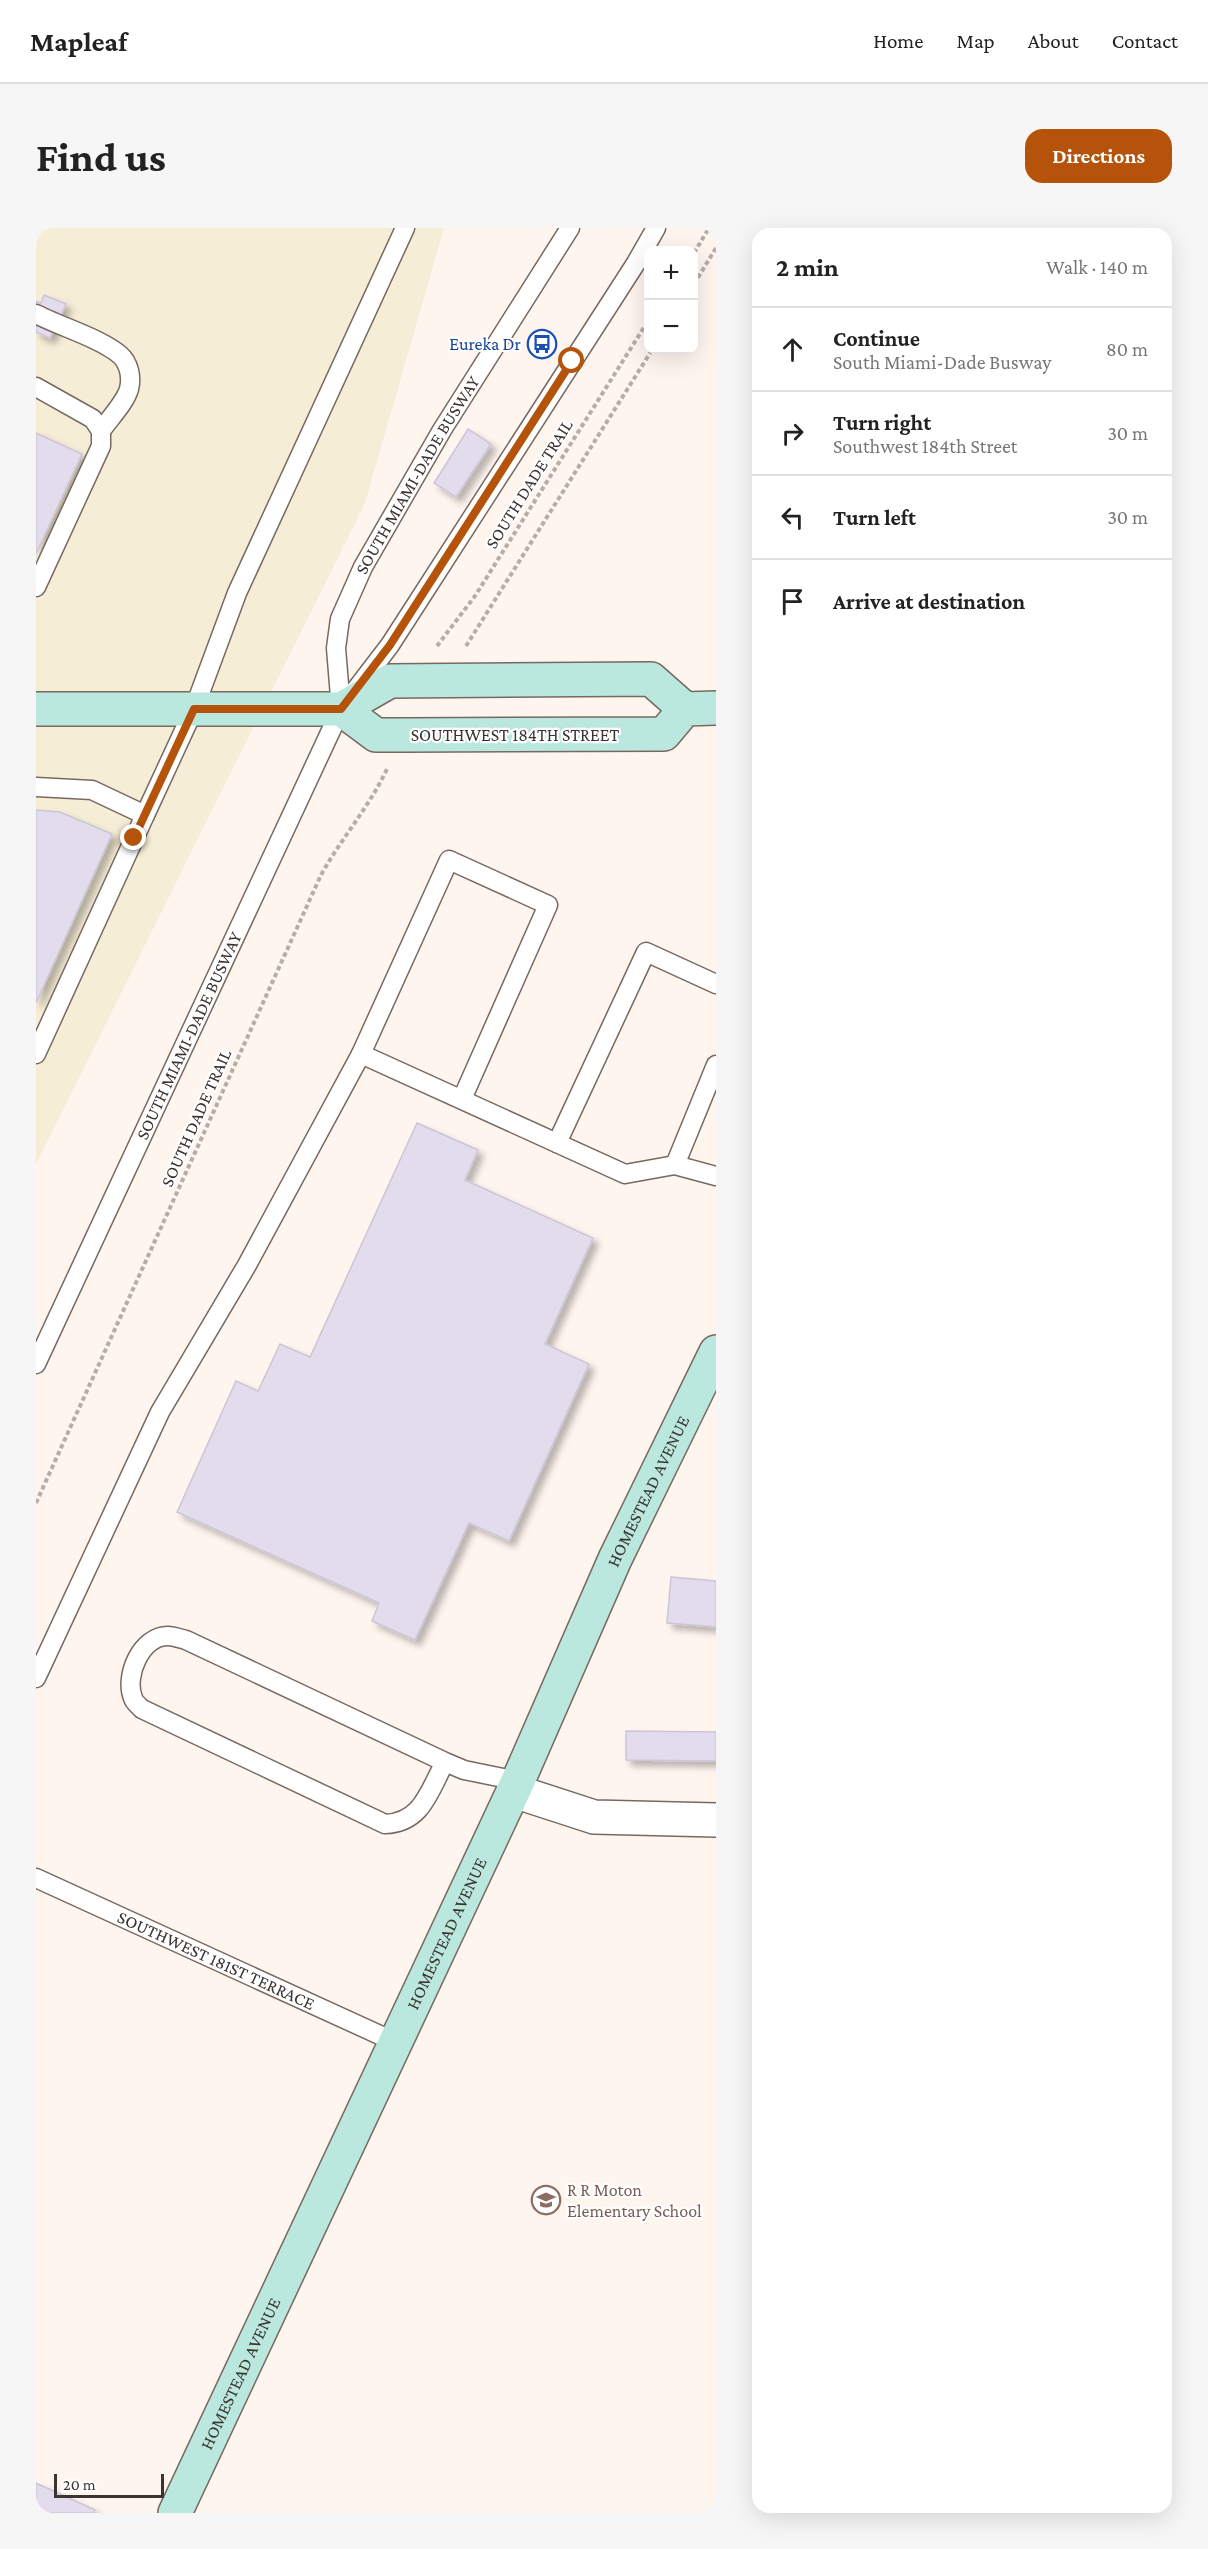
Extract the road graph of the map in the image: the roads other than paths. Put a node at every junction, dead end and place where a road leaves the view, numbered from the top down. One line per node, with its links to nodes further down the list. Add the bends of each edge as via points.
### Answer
1 (405, 228): 9 (lane, via 237,594)
2 (570, 228): 10 (lane, SOUTH MIAMI-DADE BUSWAY, via 442,430 363,567 340,619 336,648)
3 (656, 228): 10 (lane, SOUTH MIAMI-DADE BUSWAY, via 390,645)
4 (36, 314): 6 (lane, via 120,355 126,363 130,372 128,392)
5 (36, 387): 6 (lane, via 93,419)
6 (100, 431): 7 (lane, via 101,446)
7 (36, 587)
8 (36, 709): 9 (street, SOUTHWEST 184TH STREET)
9 (194, 709): 10 (street, SOUTHWEST 184TH STREET); 13 (lane)
10 (341, 709): 11 (street, SOUTHWEST 184TH STREET, via 390,681 651,680); 11 (street, SOUTHWEST 184TH STREET, via 376,735 664,735); 23 (lane, SOUTH MIAMI-DADE BUSWAY)
11 (701, 709)
12 (36, 787): 13 (lane, via 92,790)
13 (145, 814): 15 (lane)
14 (716, 984): 19 (lane, via 646,952)
15 (36, 1054)
16 (361, 1054): 18 (lane); 18 (lane, via 449,860 548,905); 24 (lane, via 247,1265 160,1412)
17 (716, 1065): 20 (lane)
18 (462, 1099): 19 (lane)
19 (556, 1143): 20 (lane, via 625,1174)
20 (675, 1165): 21 (lane)
21 (716, 1176)
22 (716, 1352): 26 (street, HOMESTEAD AVENUE, via 615,1560)
23 (36, 1364)
24 (36, 1678)
25 (445, 1762): 25 (lane, via 186,1640 167,1636 149,1643 131,1677 133,1699 142,1709 386,1824 401,1824 415,1816); 26 (lane)
26 (516, 1786): 27 (street, via 594,1817); 29 (street, HOMESTEAD AVENUE)
27 (716, 1820)
28 (36, 1878): 29 (lane, SOUTHWEST 181ST TERRACE)
29 (395, 2042): 30 (street, HOMESTEAD AVENUE)
30 (175, 2513)

